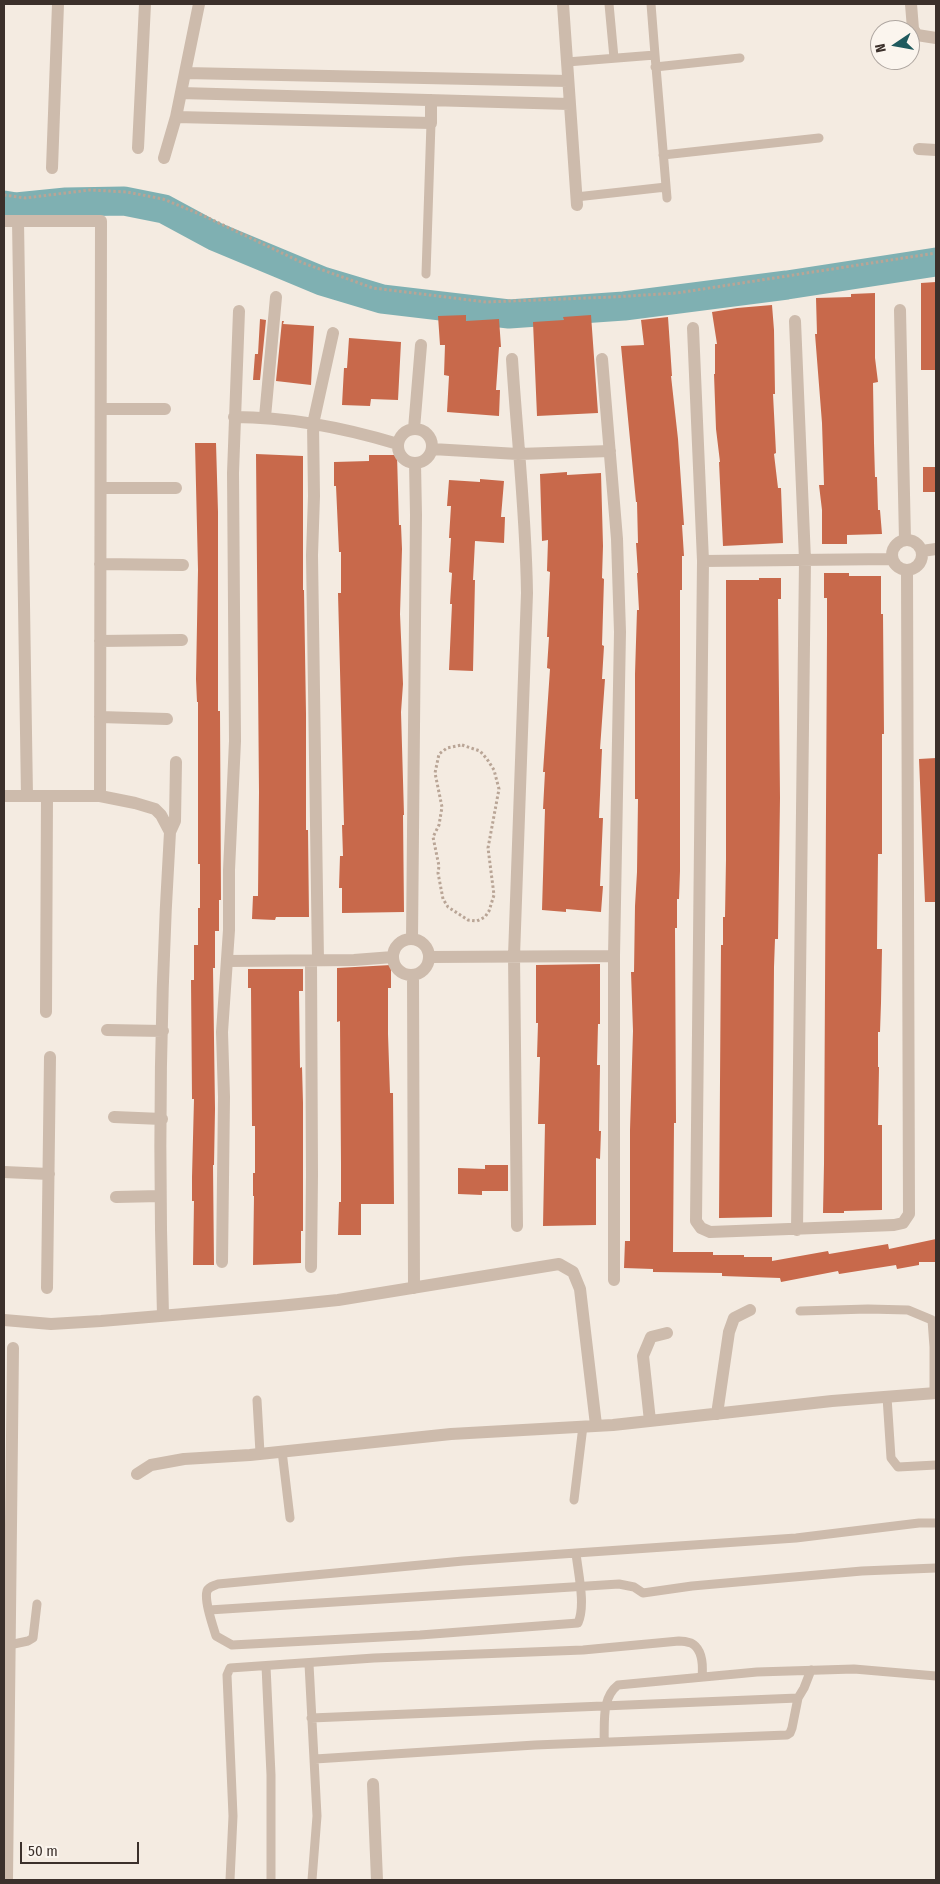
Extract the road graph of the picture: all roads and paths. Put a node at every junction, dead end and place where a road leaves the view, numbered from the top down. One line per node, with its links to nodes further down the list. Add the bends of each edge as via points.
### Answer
1 (58, 4): 27 (street)
2 (145, 4): 22 (street)
3 (199, 4): 14 (street)
4 (563, 4): 12 (street)
5 (609, 4): 10 (lane)
6 (651, 4): 9 (lane)
7 (912, 4): 8 (street, via 913,29 917,35)
8 (936, 38)
9 (655, 55): 10 (lane); 13 (lane)
10 (614, 58): 12 (lane)
11 (740, 58): 13 (lane)
12 (567, 62): 15 (street)
13 (656, 66): 25 (lane)
14 (185, 73): 15 (street); 16 (street)
15 (568, 80): 18 (street)
16 (181, 93): 17 (street); 19 (street)
17 (431, 100): 18 (street); 20 (street)
18 (569, 104): 31 (street)
19 (176, 117): 20 (street); 26 (street)
20 (431, 123): 35 (lane)
21 (819, 138): 25 (lane)
22 (138, 148)
23 (919, 150): 24 (street)
24 (936, 150)
25 (663, 155): 28 (lane)
26 (164, 158)
27 (52, 168)
28 (666, 187): 30 (lane); 31 (lane)
29 (4, 195): 34 (path, via 25,198 90,190 127,192 162,199 303,263 373,288 486,302 677,293)
30 (667, 198)
31 (576, 201)
32 (4, 221): 33 (street)
33 (18, 221): 45 (street, via 101,221); 73 (street)
34 (936, 253)
35 (426, 274)
36 (276, 297): 48 (street)
37 (900, 310): 58 (street)
38 (239, 311): 47 (street)
39 (795, 321): 62 (street)
40 (693, 328): 63 (street)
41 (333, 333): 49 (street)
42 (420, 345): 50 (street)
43 (602, 358): 53 (street)
44 (512, 359): 54 (street)
45 (101, 409): 46 (street); 56 (street)
46 (165, 409)
47 (234, 416): 48 (street); 84 (street, via 236,740)
48 (265, 417): 49 (street)
49 (314, 424): 51 (street, via 360,432); 83 (street)
50 (414, 428): 51 (street, via 401,435); 52 (street, via 428,435)
51 (398, 444): 55 (street, via 401,455)
52 (432, 449): 54 (street); 55 (street, via 428,457)
53 (610, 451): 54 (street); 80 (street, via 620,632)
54 (518, 454): 79 (street, via 527,592)
55 (415, 463): 78 (street)
56 (101, 488): 57 (street); 64 (street)
57 (176, 488)
58 (905, 540): 60 (street, via 914,542); 61 (street, via 893,549)
59 (936, 549): 60 (street)
60 (922, 552): 66 (street, via 919,565)
61 (892, 559): 62 (street); 66 (street, via 899,568)
62 (805, 560): 63 (street); 97 (street)
63 (703, 561): 97 (street, via 696,1221 710,1232)
64 (100, 564): 65 (street); 68 (street)
65 (183, 564)
66 (907, 571): 97 (street, via 908,1214 903,1223 894,1225)
67 (182, 640): 68 (street)
68 (100, 641): 69 (street)
69 (100, 717): 70 (street); 75 (street)
70 (167, 719)
71 (176, 762): 76 (street, via 175,821)
72 (4, 796): 73 (street)
73 (26, 796): 74 (street)
74 (48, 796): 75 (street); 86 (street)
75 (100, 796): 76 (street, via 155,809)
76 (170, 832): 88 (street)
77 (477, 921): 77 (path, via 468,920 448,907 443,899 433,837 442,807 435,772 439,754 447,748 462,745 480,751 487,759 494,770 499,790 488,848 494,895 489,911)
78 (412, 939): 81 (street, via 400,942); 82 (street, via 426,946)
79 (514, 956): 80 (street); 82 (street); 96 (street)
80 (614, 956): 100 (street)
81 (393, 957): 83 (street); 85 (street, via 399,970)
82 (429, 957): 85 (street, via 425,968)
83 (314, 960): 84 (street); 99 (street)
84 (227, 961): 98 (street, via 222,1032)
85 (412, 974): 102 (street)
86 (46, 1012)
87 (108, 1030): 88 (street)
88 (163, 1031): 91 (street)
89 (50, 1057): 93 (street)
90 (114, 1117): 91 (street)
91 (162, 1119): 94 (street)
92 (4, 1172): 93 (street)
93 (49, 1174): 101 (street)
94 (160, 1196): 95 (street); 105 (street)
95 (116, 1197)
96 (517, 1226)
97 (796, 1230)
98 (222, 1262)
99 (311, 1267)
100 (614, 1280)
101 (47, 1288)
102 (414, 1288): 105 (street, via 287,1306); 114 (street, via 559,1264 573,1272 580,1290)
103 (750, 1310): 112 (street, via 734,1318 729,1332)
104 (800, 1311): 109 (lane, via 908,1310 932,1320)
105 (164, 1315): 106 (street, via 51,1324)
106 (4, 1320)
107 (667, 1333): 113 (street, via 651,1337 643,1356)
108 (13, 1348): 117 (street)
109 (935, 1393): 110 (street)
110 (887, 1396): 112 (street); 118 (lane, via 891,1458 898,1467)
111 (257, 1400): 116 (lane)
112 (717, 1414): 113 (street)
113 (650, 1421): 114 (street)
114 (589, 1425): 115 (street, via 451,1434); 120 (lane)
115 (282, 1451): 116 (street); 121 (lane)
116 (260, 1453): 119 (street, via 184,1459 151,1465)
117 (7, 1461): 128 (street)
118 (936, 1465)
119 (137, 1474)
120 (574, 1500)
121 (290, 1518)
122 (936, 1523): 123 (lane, via 796,1538)
123 (576, 1553): 125 (lane); 127 (lane, via 218,1584 207,1591)
124 (936, 1568): 125 (lane, via 862,1571 643,1593 619,1584)
125 (579, 1585): 127 (lane); 127 (lane, via 581,1616 578,1623 420,1635 232,1645 216,1636)
126 (37, 1604): 128 (lane, via 33,1638)
127 (209, 1610)
128 (9, 1645): 140 (street)
129 (309, 1664): 130 (lane); 133 (lane, via 374,1658 583,1650 679,1641 692,1643 698,1649); 136 (lane)
130 (266, 1666): 141 (lane, via 230,1668 227,1675 233,1816); 142 (lane)
131 (811, 1670): 132 (lane, via 854,1669); 133 (lane); 134 (lane)
132 (936, 1676)
133 (702, 1677): 135 (lane, via 618,1685 612,1689)
134 (798, 1698): 135 (lane); 137 (lane, via 792,1728 786,1735)
135 (605, 1706): 136 (lane); 137 (lane)
136 (311, 1718): 138 (lane)
137 (604, 1742): 138 (lane)
138 (315, 1759): 143 (lane, via 317,1816)
139 (373, 1784): 144 (street)
140 (7, 1880)
141 (230, 1880)
142 (271, 1880)
143 (312, 1880)
144 (377, 1880)

